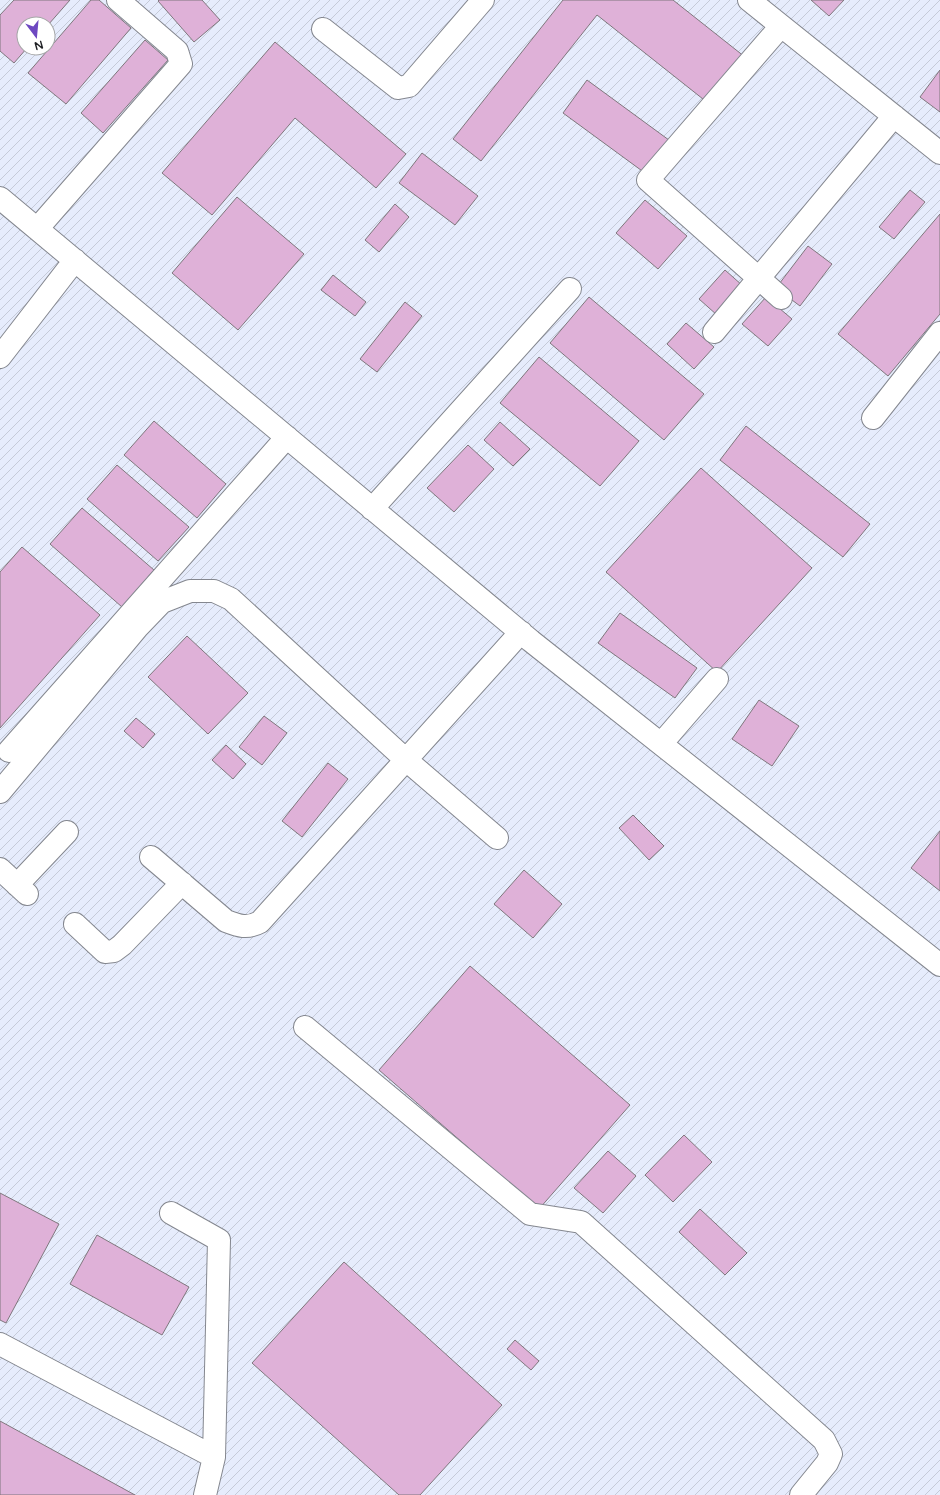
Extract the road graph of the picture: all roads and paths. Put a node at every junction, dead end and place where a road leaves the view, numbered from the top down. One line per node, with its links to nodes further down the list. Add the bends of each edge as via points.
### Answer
1 (118, 0): 9 (street, via 177,51 181,64)
2 (483, 0): 5 (street, via 409,86 398,88)
3 (749, 0): 4 (street)
4 (781, 26): 6 (street); 11 (street, via 648,180)
5 (324, 29)
6 (894, 116): 7 (street); 11 (street)
7 (940, 153)
8 (0, 198): 9 (street)
9 (37, 229): 10 (street)
10 (75, 260): 16 (street); 18 (street)
11 (758, 278): 13 (street); 14 (street)
12 (570, 289): 19 (street)
13 (781, 298)
14 (714, 332)
15 (940, 333): 17 (street)
16 (0, 356)
17 (874, 418)
18 (287, 437): 19 (street); 23 (street)
19 (372, 509): 20 (street)
20 (521, 632): 22 (street); 24 (street)
21 (717, 679): 22 (street)
22 (661, 744): 32 (street)
23 (8, 751)
24 (405, 759): 25 (street, via 231,599 214,591 190,591 162,602 142,623); 27 (street); 30 (street, via 260,922 250,927 240,927 226,921)
25 (0, 792)
26 (67, 832): 29 (street, via 22,890)
27 (497, 838)
28 (151, 857): 30 (street)
29 (0, 869)
30 (182, 884): 31 (street, via 114,952 105,952)
31 (75, 924)
32 (940, 965)
33 (305, 1027): 38 (street, via 530,1214 581,1222 824,1440 831,1454 827,1463)
34 (171, 1213): 36 (street, via 219,1240)
35 (0, 1344): 36 (street)
36 (214, 1457): 37 (street)
37 (205, 1495)
38 (801, 1495)

